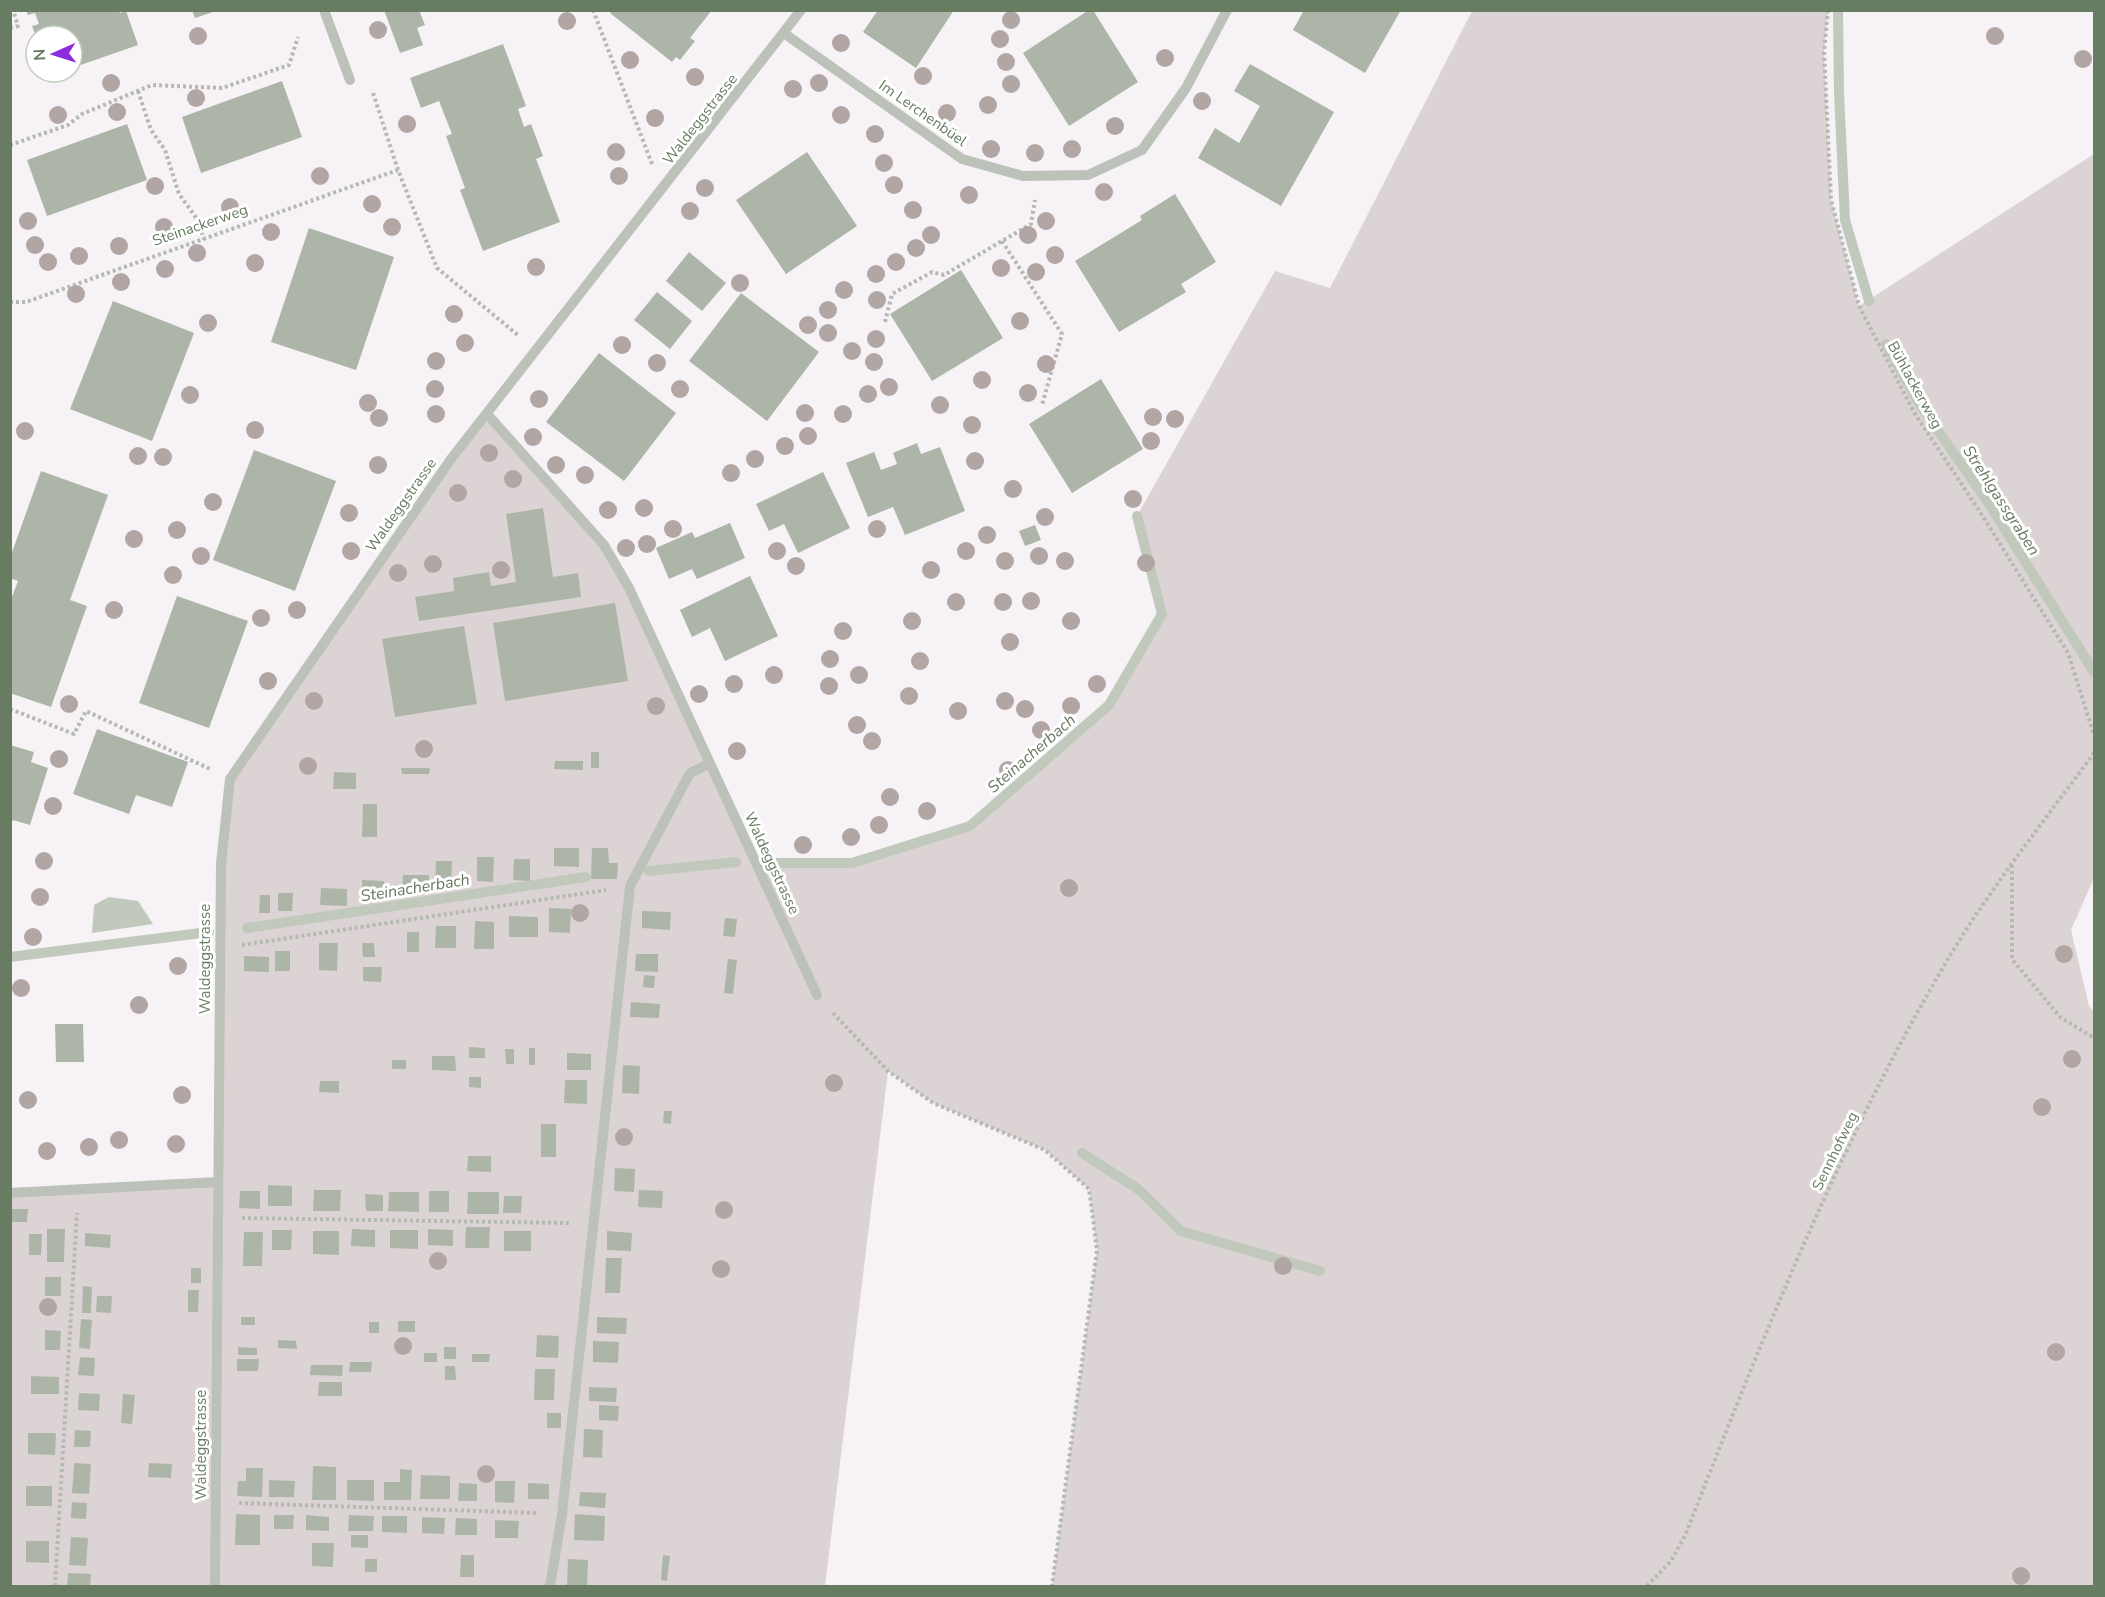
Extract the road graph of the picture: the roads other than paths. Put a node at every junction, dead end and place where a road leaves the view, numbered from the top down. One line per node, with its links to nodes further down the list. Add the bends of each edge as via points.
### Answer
1 (324, 10): 5 (street)
2 (801, 10): 4 (street, Waldeggstrasse)
3 (1227, 10): 4 (street, Im Lerchenbüel, via 1186,88 1142,150 1088,175 1023,176 962,159)
4 (785, 34): 6 (street, Waldeggstrasse)
5 (350, 80)
6 (488, 415): 7 (street, Waldeggstrasse, via 604,545 629,588); 9 (street, Waldeggstrasse, via 451,459 230,779 221,864)
7 (709, 764): 8 (street, Waldeggstrasse); 12 (street, via 690,773 630,886 562,1514)
8 (817, 995)
9 (218, 1182): 10 (street); 11 (street, Waldeggstrasse)
10 (10, 1193)
11 (215, 1587)
12 (550, 1587)

